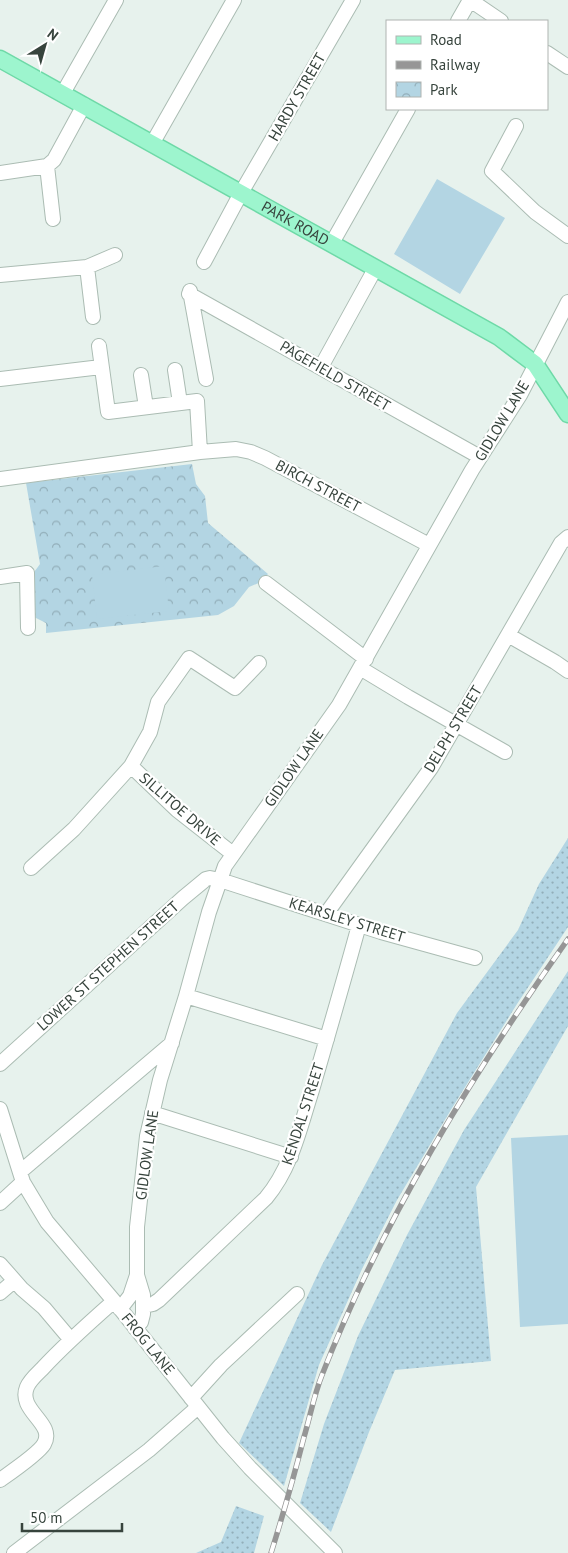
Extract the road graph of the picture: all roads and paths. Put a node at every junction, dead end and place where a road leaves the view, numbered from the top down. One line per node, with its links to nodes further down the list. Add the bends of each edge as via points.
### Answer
1 (116, 0): 10 (street)
2 (234, 0): 14 (street)
3 (353, 0): 17 (street, HARDY STREET)
4 (470, 0): 5 (street); 6 (street)
5 (459, 20)
6 (500, 20)
7 (548, 54): 9 (street)
8 (0, 59): 10 (main road, PARK ROAD)
9 (568, 67)
10 (63, 93): 11 (main road, PARK ROAD)
11 (84, 105): 14 (main road, PARK ROAD); 15 (street, via 54,160)
12 (407, 110): 20 (street)
13 (516, 126): 19 (street, via 492,171 536,212)
14 (152, 144): 17 (main road, PARK ROAD)
15 (47, 166): 16 (street); 18 (street)
16 (0, 173)
17 (241, 193): 20 (main road, PARK ROAD); 22 (street, HARDY STREET)
18 (53, 219)
19 (568, 236)
20 (332, 243): 24 (main road, PARK ROAD)
21 (115, 255): 23 (street)
22 (204, 262)
23 (87, 267): 25 (street); 27 (street)
24 (375, 269): 29 (main road, PARK ROAD, via 499,338); 31 (street)
25 (0, 275)
26 (568, 302): 29 (street, GIDLOW LANE)
27 (93, 317)
28 (99, 346): 30 (street)
29 (535, 364): 38 (main road, PARK ROAD); 40 (street, GIDLOW LANE, via 520,395)
30 (101, 367): 34 (street); 37 (street, via 108,412)
31 (321, 367): 35 (street, PAGEFIELD STREET, via 190,293); 40 (street, PAGEFIELD STREET)
32 (175, 370): 36 (street)
33 (141, 375): 37 (street)
34 (0, 379)
35 (206, 379)
36 (180, 403): 37 (street); 39 (street, via 197,401)
37 (146, 407)
38 (568, 414)
39 (200, 452): 41 (street, BIRCH STREET); 43 (street, BIRCH STREET, via 236,449 251,452)
40 (480, 457): 43 (street, GIDLOW LANE)
41 (0, 478)
42 (568, 537): 47 (street, DELPH STREET, via 561,543)
43 (429, 545): 49 (street, GIDLOW LANE)
44 (0, 577): 46 (street, via 27,573)
45 (266, 583): 49 (street)
46 (28, 628)
47 (508, 635): 50 (street); 51 (street, DELPH STREET)
48 (258, 663): 53 (street, SILLITOE DRIVE, via 235,688 189,658 158,702 150,732)
49 (363, 664): 51 (street, via 408,697); 54 (street, GIDLOW LANE, via 339,705)
50 (568, 671)
51 (457, 725): 52 (street); 57 (street, DELPH STREET, via 431,768)
52 (505, 752)
53 (131, 766): 54 (street, SILLITOE DRIVE, via 177,810); 55 (street, via 74,829)
54 (233, 854): 56 (street, GIDLOW LANE)
55 (31, 868)
56 (220, 880): 57 (street, KEARSLEY STREET); 60 (street, GIDLOW LANE); 63 (street, LOWER ST STEPHEN STREET, via 206,879 183,898)
57 (326, 914): 58 (street, KEARSLEY STREET)
58 (359, 925): 59 (street, KEARSLEY STREET); 61 (street, KENDAL STREET)
59 (475, 958)
60 (186, 996): 61 (street); 62 (street, GIDLOW LANE)
61 (327, 1039): 66 (street, KENDAL STREET)
62 (172, 1042): 65 (street, GIDLOW LANE); 67 (street)
63 (0, 1064)
64 (0, 1109): 67 (street, FROG LANE)
65 (152, 1113): 66 (street); 70 (street, GIDLOW LANE, via 137,1227)
66 (291, 1157): 75 (street, KENDAL STREET, via 266,1198 159,1300)
67 (22, 1177): 68 (street); 74 (street, FROG LANE, via 48,1222)
68 (0, 1203)
69 (0, 1264): 71 (street)
70 (137, 1275): 74 (street, GIDLOW LANE, via 130,1296); 75 (street, GIDLOW LANE)
71 (14, 1281): 72 (street); 77 (street, via 44,1308)
72 (0, 1293)
73 (298, 1294): 78 (street, via 221,1365)
74 (117, 1305): 76 (street, FROG LANE); 77 (street, GIDLOW LANE)
75 (144, 1306): 76 (street, via 142,1318)
76 (135, 1328): 78 (street, FROG LANE)
77 (70, 1340): 79 (street, GIDLOW LANE, via 30,1381 26,1391 27,1405 46,1430 45,1444)
78 (194, 1402): 80 (street, via 144,1454); 81 (street, FROG LANE, via 250,1468)
79 (0, 1480)
80 (14, 1553)
81 (335, 1553)

